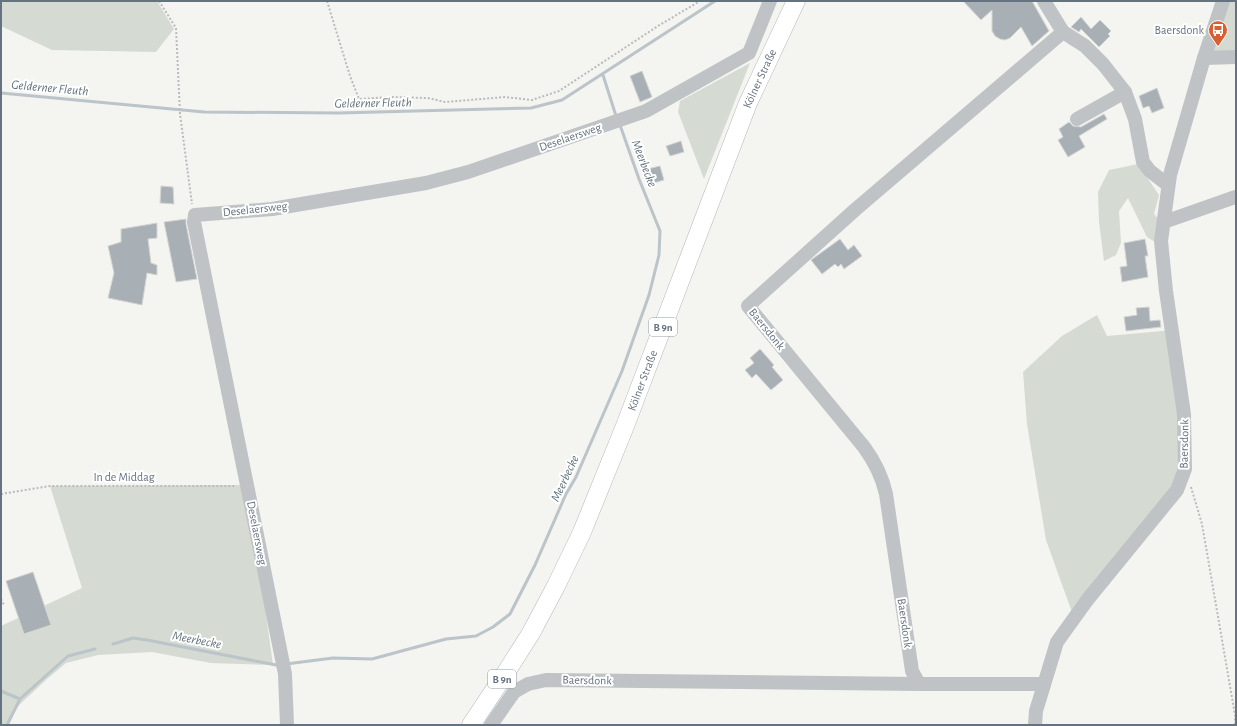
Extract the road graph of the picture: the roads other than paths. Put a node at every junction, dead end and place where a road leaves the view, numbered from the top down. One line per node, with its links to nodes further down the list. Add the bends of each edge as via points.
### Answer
1 (770, 1): 15 (street, Deselaersweg, via 749,53 646,111 468,172 426,183 272,209 195,215 194,222 285,674)
2 (796, 1): 16 (main road, Kölner Straße / B 9n, via 748,103 582,532 531,633)
3 (1044, 1): 5 (street)
4 (1223, 1): 7 (street, Baersdonk)
5 (1063, 32): 8 (street, via 1085,46); 13 (street, Baersdonk, via 856,209 748,306 864,446 882,477 912,672)
6 (1236, 57): 7 (street)
7 (1204, 58): 10 (street, Baersdonk)
8 (1125, 92): 9 (street); 10 (street, via 1135,119 1143,162)
9 (1077, 119)
10 (1168, 186): 12 (street, Baersdonk)
11 (1236, 198): 12 (street)
12 (1164, 222): 14 (street, Baersdonk, via 1161,241 1184,414 1185,469 1177,490 1088,599 1057,642)
13 (919, 684): 14 (street, Baersdonk); 17 (street, Baersdonk, via 546,680 528,684 514,692)
14 (1044, 684): 18 (street, Baersdonk, via 1036,711)
15 (287, 725)
16 (471, 725)
17 (491, 725)
18 (1035, 725)

